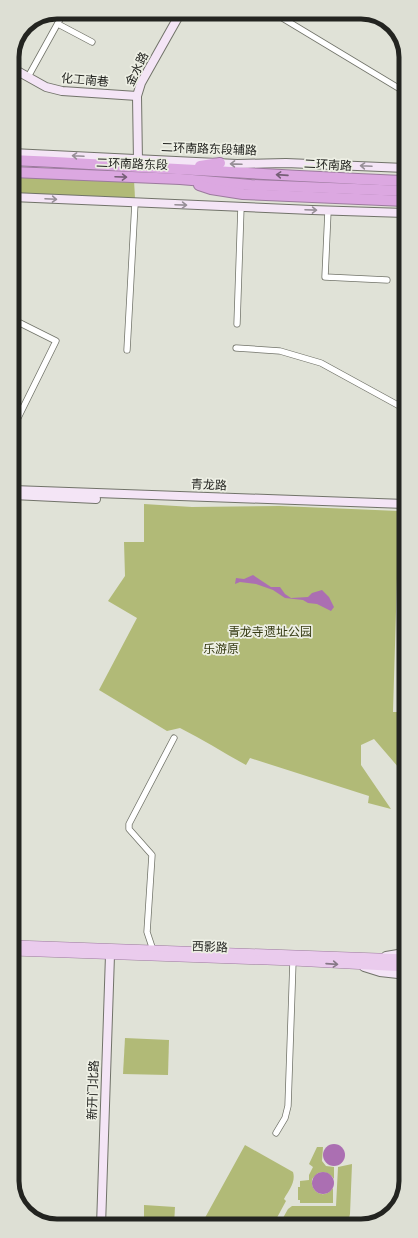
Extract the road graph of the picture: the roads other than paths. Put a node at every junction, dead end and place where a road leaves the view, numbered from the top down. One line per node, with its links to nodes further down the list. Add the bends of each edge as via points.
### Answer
1 (60, 19): 4 (street)
2 (177, 19): 9 (street, 金水路, via 141,83)
3 (282, 19): 8 (street)
4 (58, 24): 5 (street); 7 (street)
5 (92, 42)
6 (19, 72): 7 (street, 化工南巷)
7 (28, 77): 9 (street, 化工南巷, via 46,87 62,91)
8 (399, 88)
9 (137, 96): 12 (street, 金水路)
10 (19, 154): 12 (street, 二环南路东段辅路, one-way to 10)
11 (19, 160): 12 (highway, 二环南路东段)
12 (138, 162): 13 (street, 二环南路东段辅路); 17 (highway, 二环南路东段)
13 (220, 163): 14 (street, 二环南路东段辅路, one-way to 13); 17 (highway)
14 (399, 168)
15 (19, 172): 17 (highway, 二环南路东段, one-way to 17)
16 (250, 173): 17 (highway, 二环南路东段); 19 (highway, 二环南路, one-way to 16)
17 (180, 174): 21 (highway, 二环南路东段); 26 (highway, via 211,189 243,194)
18 (399, 176): 19 (highway)
19 (334, 179): 20 (highway, 二环南路)
20 (399, 181)
21 (252, 185): 22 (highway, 二环南路)
22 (356, 189): 23 (highway, 二环南路); 25 (highway)
23 (399, 191)
24 (19, 197): 27 (street, one-way to 27)
25 (399, 199)
26 (399, 200)
27 (135, 203): 28 (street, one-way to 28); 35 (street)
28 (241, 208): 29 (street, one-way to 29); 33 (street)
29 (328, 211): 30 (street); 31 (street, via 325,277)
30 (399, 213)
31 (387, 280)
32 (19, 322): 37 (street, via 56,341)
33 (237, 324)
34 (236, 348): 36 (street, via 280,351 321,363)
35 (127, 350)
36 (399, 406)
37 (19, 414)
38 (19, 490): 40 (street, 青龙路)
39 (19, 495): 41 (street, 青龙路)
40 (399, 504)
41 (399, 508)
42 (174, 738): 44 (street, via 129,824 129,830 152,855 147,932)
43 (19, 945): 44 (main road, 西影路)
44 (153, 950): 48 (main road, 西影路)
45 (19, 952): 47 (main road, 西影路)
46 (399, 953): 48 (street)
47 (110, 955): 50 (main road, 西影路); 55 (street, 新开门北路)
48 (375, 958): 49 (main road, 西影路)
49 (399, 959)
50 (293, 962): 51 (main road, 西影路, one-way to 51); 54 (street, via 288,1106 285,1118)
51 (361, 966): 52 (main road, 西影路); 53 (street)
52 (399, 967)
53 (399, 974)
54 (276, 1133)
55 (101, 1219)

